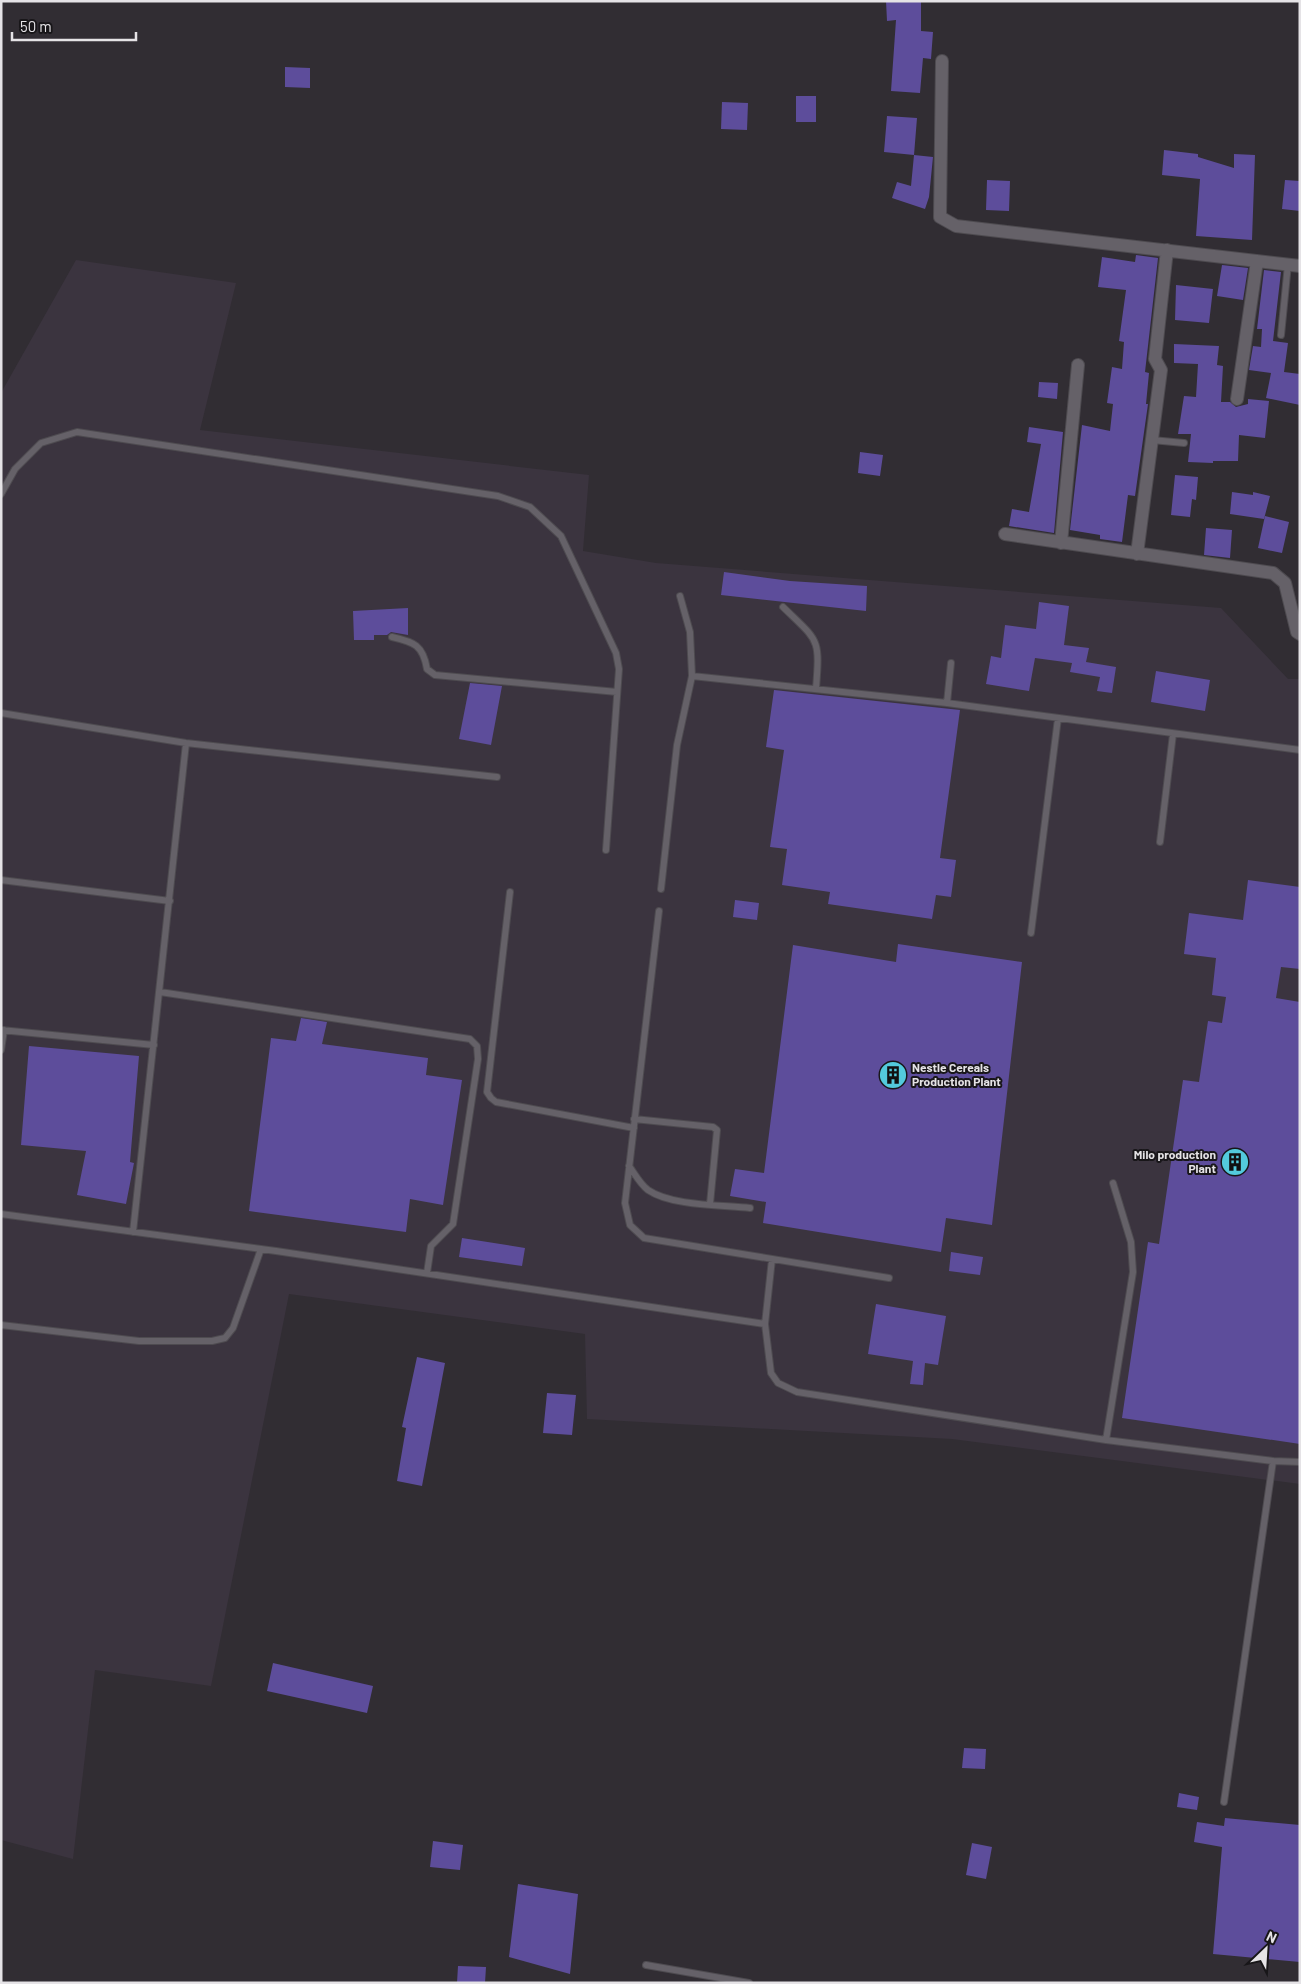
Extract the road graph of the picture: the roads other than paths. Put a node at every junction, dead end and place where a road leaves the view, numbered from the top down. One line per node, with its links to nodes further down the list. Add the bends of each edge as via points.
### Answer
1 (942, 61): 2 (street, via 940,217 956,226)
2 (1167, 250): 3 (street); 8 (street, via 1155,359 1161,370)
3 (1257, 261): 4 (street); 7 (street)
4 (1294, 265): 5 (lane)
5 (1281, 335)
6 (1078, 365): 12 (street)
7 (1237, 399)
8 (1152, 440): 9 (lane); 13 (street)
9 (1184, 443)
10 (1, 494): 22 (lane, via 15,469 41,443 77,432 514,500 530,506 561,536 616,653 619,668)
11 (1005, 534): 12 (street)
12 (1061, 543): 13 (street)
13 (1137, 554): 15 (street, via 1273,574 1285,583)
14 (680, 596): 20 (lane, via 690,632)
15 (1295, 603): 17 (street)
16 (783, 606): 21 (lane, via 816,641 819,651)
17 (1300, 634)
18 (392, 636): 22 (lane, via 411,641 420,649 427,669 435,675)
19 (951, 663): 23 (lane)
20 (692, 676): 21 (lane); 33 (lane, via 677,745)
21 (816, 689): 23 (lane)
22 (617, 692): 31 (lane)
23 (948, 703): 25 (lane)
24 (1, 713): 27 (lane)
25 (1058, 718): 26 (lane); 37 (lane)
26 (1173, 734): 28 (lane); 30 (lane)
27 (186, 742): 29 (lane); 35 (lane)
28 (1300, 750)
29 (497, 777)
30 (1160, 842)
31 (606, 850)
32 (1, 880): 35 (lane)
33 (661, 889)
34 (510, 892): 43 (lane, via 487,1092 496,1102)
35 (170, 901): 38 (lane)
36 (659, 911): 42 (lane)
37 (1031, 933)
38 (160, 992): 40 (lane); 52 (lane, via 470,1039 477,1046 478,1059 453,1224 433,1241)
39 (2, 1030): 40 (lane); 41 (lane)
40 (154, 1045): 49 (lane)
41 (1, 1050)
42 (634, 1119): 43 (lane); 46 (lane, via 718,1130)
43 (634, 1128): 44 (lane)
44 (629, 1166): 46 (lane, via 647,1190 658,1196); 51 (lane, via 625,1203 630,1225 644,1238)
45 (1113, 1183): 56 (lane, via 1131,1242 1133,1272)
46 (710, 1204): 47 (lane)
47 (750, 1208)
48 (1, 1214): 49 (lane)
49 (133, 1232): 50 (lane)
50 (261, 1249): 52 (lane); 55 (lane, via 233,1328 225,1338 212,1341 139,1340)
51 (772, 1259): 53 (lane); 54 (lane)
52 (427, 1273): 54 (lane)
53 (889, 1278)
54 (765, 1324): 56 (lane, via 771,1373 778,1383 797,1392)
55 (1, 1325)
56 (1106, 1440): 57 (lane)
57 (1273, 1460): 58 (lane); 59 (lane)
58 (1300, 1462)
59 (1224, 1802)
60 (646, 1965): 61 (lane)
61 (749, 1983)

